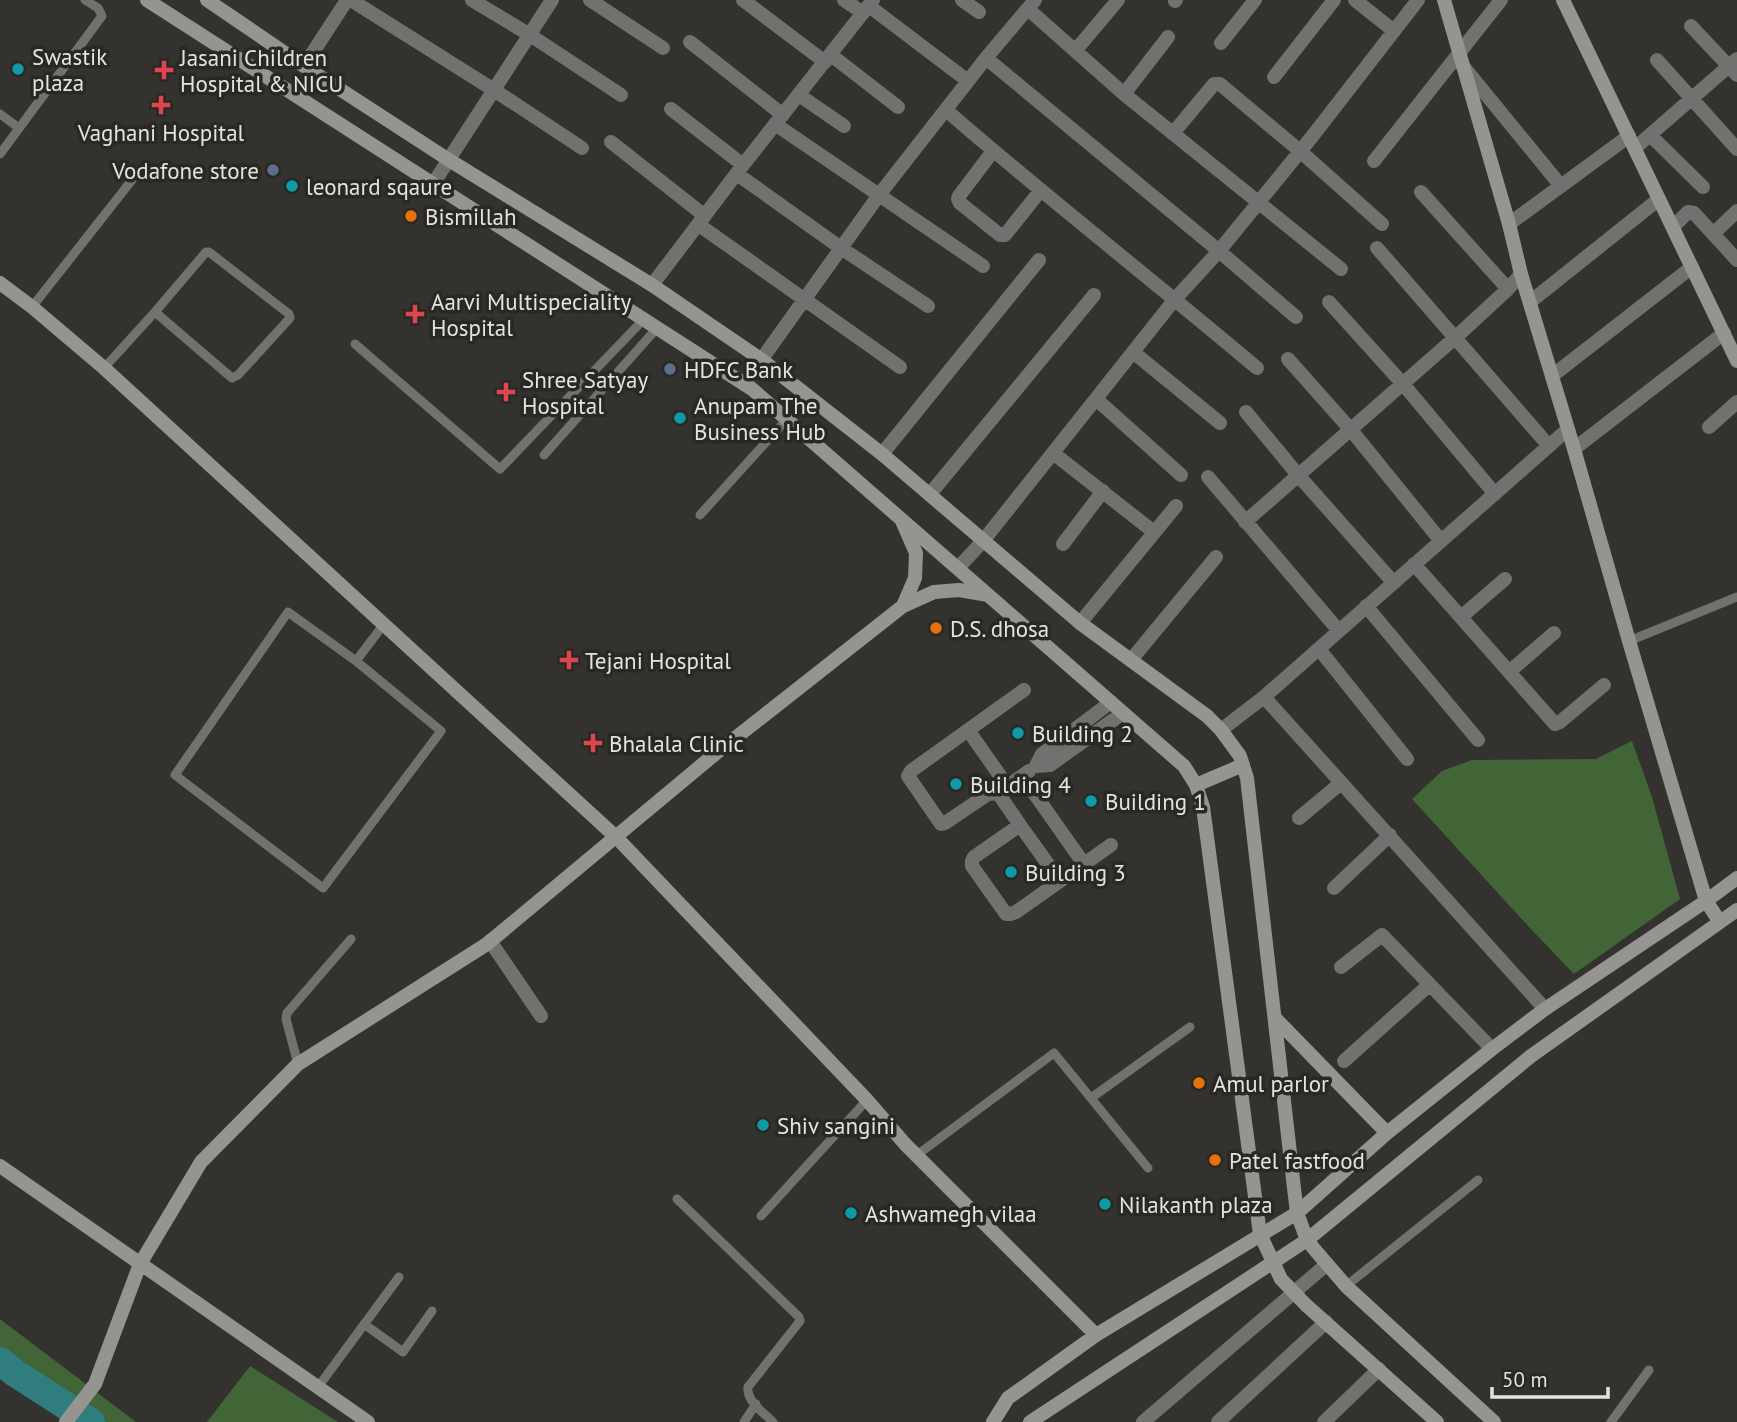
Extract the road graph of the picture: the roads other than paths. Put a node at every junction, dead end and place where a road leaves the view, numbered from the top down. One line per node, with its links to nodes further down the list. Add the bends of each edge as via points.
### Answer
1 (85, 0): 49 (lane, via 102,16)
2 (148, 0): 63 (street)
3 (207, 0): 34 (street)
4 (349, 0): 34 (street); 38 (street)
5 (472, 0): 24 (street)
6 (552, 0): 24 (street)
7 (590, 0): 28 (street)
8 (743, 0): 31 (street)
9 (845, 0): 20 (street)
10 (962, 0): 21 (street)
11 (1118, 0): 29 (street)
12 (1255, 0): 27 (street)
13 (1334, 0): 36 (street)
14 (1354, 0): 23 (street)
15 (1418, 0): 23 (street)
16 (1444, 0): 32 (street)
17 (1501, 0): 32 (street)
18 (1564, 1): 53 (street)
19 (1031, 5): 29 (street); 30 (street)
20 (868, 6): 31 (street); 37 (street)
21 (979, 12)
22 (1691, 26): 35 (street)
23 (1394, 31): 57 (street)
24 (530, 35): 38 (street); 40 (street)
25 (1168, 37): 39 (street)
26 (690, 42): 47 (street)
27 (1221, 43)
28 (663, 48)
29 (1075, 51): 39 (street)
30 (986, 58): 37 (street); 79 (street)
31 (828, 59): 41 (street); 43 (street)
32 (1460, 59): 60 (street); 64 (street); 74 (street)
33 (1657, 60): 42 (street)
34 (304, 66): 59 (street)
35 (1734, 67): 42 (street)
36 (1274, 77)
37 (968, 81): 45 (street)
38 (494, 90): 54 (street); 59 (street)
39 (1124, 94): 50 (street)
40 (621, 95)
41 (799, 95): 47 (street); 48 (street)
42 (1690, 99): 51 (street); 55 (street)
43 (898, 107)
44 (671, 109): 61 (street)
45 (946, 110): 56 (street); 68 (street)
46 (0, 114): 49 (lane)
47 (779, 120): 61 (street); 68 (street)
48 (844, 126)
49 (19, 128): 58 (lane)
50 (1174, 132): 57 (street, via 1218,83); 70 (street)
51 (1650, 135): 53 (street); 65 (street)
52 (611, 142): 72 (street)
53 (1632, 142): 64 (street); 69 (street)
54 (582, 148)
55 (1737, 149)
56 (993, 151): 66 (street); 66 (street, via 959,196 960,203 1005,235)
57 (1300, 151): 70 (street); 73 (street)
58 (0, 154)
59 (449, 160): 63 (street); 87 (street)
60 (1374, 160)
61 (740, 170): 72 (street); 77 (street)
62 (132, 180): 95 (lane)
63 (433, 184): 98 (street)
64 (1561, 186): 74 (street)
65 (1703, 187)
66 (1041, 190): 91 (street)
67 (1421, 192): 88 (street)
68 (879, 195): 77 (street); 82 (street)
69 (1659, 199): 75 (street); 93 (street)
70 (1258, 202): 79 (street); 84 (street)
71 (1737, 211): 76 (street)
72 (702, 220): 87 (street); 90 (street)
73 (1381, 224)
74 (1509, 224): 85 (street)
75 (1673, 228): 76 (street, via 1690,212); 83 (street)
76 (1713, 233): 81 (street)
77 (841, 248): 90 (street); 94 (street)
78 (1377, 248): 101 (street)
79 (1219, 251): 91 (street); 97 (street)
80 (1039, 260): 124 (street)
81 (1737, 260)
82 (983, 266)
83 (1692, 267): 100 (street); 110 (street)
84 (1341, 269)
85 (1521, 274): 88 (street); 93 (street)
86 (0, 283): 95 (street)
87 (652, 285): 105 (street)
88 (1508, 289): 101 (street)
89 (1094, 295): 130 (street)
90 (804, 299): 105 (street); 107 (street)
91 (1175, 299): 103 (street); 109 (street)
92 (1329, 302): 112 (street)
93 (1530, 302): 110 (street)
94 (928, 306)
95 (32, 307): 108 (street)
96 (155, 312): 96 (lane, via 232,378 290,318 207,252); 108 (lane)
97 (1296, 317)
98 (644, 319): 99 (street); 102 (lane, via 499,469)
99 (658, 327): 111 (street); 125 (lane)
100 (1724, 333): 106 (street); 122 (street)
101 (1456, 337): 112 (street); 121 (street)
102 (355, 344)
103 (1133, 352): 113 (street); 117 (street)
104 (1288, 359): 119 (street)
105 (762, 360): 111 (street); 124 (street)
106 (1737, 361)
107 (900, 367)
108 (104, 368): 151 (street)
109 (1257, 368)
110 (1552, 376): 120 (street)
111 (744, 384): 116 (street)
112 (1403, 384): 119 (street); 131 (street)
113 (1096, 399): 123 (street); 126 (street)
114 (1737, 402): 118 (street)
115 (1246, 412): 127 (street)
116 (787, 419): 133 (lane); 134 (street)
117 (1220, 423)
118 (1709, 427)
119 (1351, 430): 127 (street); 138 (street)
120 (1567, 430): 121 (street); 122 (street)
121 (1549, 446): 131 (street)
122 (1574, 449): 154 (street)
123 (1053, 453): 129 (street); 137 (street)
124 (882, 454): 130 (street)
125 (544, 455)
126 (1181, 475)
127 (1298, 475): 135 (street); 144 (street)
128 (1208, 477): 135 (street)
129 (1103, 491): 136 (street); 139 (street)
130 (930, 494): 137 (street)
131 (1494, 494): 138 (street)
132 (1176, 506): 136 (street)
133 (700, 515)
134 (900, 518): 142 (street); 147 (street, via 916,553 915,578)
135 (1245, 522): 152 (street)
136 (1154, 531): 150 (street)
137 (983, 541): 142 (street); 150 (street)
138 (1441, 541): 141 (street)
139 (1063, 544)
140 (1216, 556): 156 (street)
141 (1414, 564): 144 (street); 149 (street)
142 (958, 568): 145 (street)
143 (1504, 579): 149 (street)
144 (1393, 582): 148 (street)
145 (989, 596): 147 (street, via 959,590 934,592); 162 (street)
146 (1737, 597): 154 (lane)
147 (903, 606): 177 (street)
148 (1366, 606): 152 (street); 166 (street)
149 (1461, 617): 158 (street)
150 (1080, 623): 156 (street)
151 (384, 624): 157 (lane); 177 (street)
152 (1339, 631): 155 (street)
153 (1554, 633): 158 (street)
154 (1629, 640): 183 (street)
155 (1319, 649): 161 (street); 167 (street)
156 (1131, 660): 165 (street)
157 (356, 661): 157 (lane, via 442,731 323,888 175,775 288,612)
158 (1509, 672): 159 (street, via 1555,724)
159 (1604, 685)
160 (1024, 690): 164 (street)
161 (1264, 697): 165 (street); 171 (street)
162 (1111, 702): 163 (street); 169 (street, via 1042,754)
163 (1123, 713): 169 (street, via 1050,765); 172 (street, via 1184,766)
164 (968, 730): 173 (street); 173 (street, via 911,771 909,780 940,824 988,794)
165 (1222, 730): 168 (street)
166 (1478, 740)
167 (1407, 759)
168 (1243, 765): 172 (street); 192 (street)
169 (1036, 766): 170 (street)
170 (1022, 776): 173 (street); 179 (street)
171 (1341, 783): 174 (street); 176 (street)
172 (1196, 785): 207 (street, via 1203,807)
173 (1003, 790): 175 (street)
174 (1298, 818)
175 (1020, 825): 181 (street); 181 (street, via 972,861 1006,914 1016,912)
176 (1390, 835): 182 (street); 190 (street)
177 (616, 837): 187 (street); 198 (street)
178 (1111, 845): 179 (street)
179 (1084, 864): 181 (street)
180 (1737, 878): 183 (street)
181 (1060, 881)
182 (1334, 888)
183 (1706, 901): 185 (street); 190 (street)
184 (1737, 910): 185 (street)
185 (1720, 922): 208 (street, via 1531,1056)
186 (351, 939): 196 (lane, via 287,1013)
187 (490, 942): 191 (street); 196 (street)
188 (1341, 967): 189 (street, via 1382,935)
189 (1429, 985): 194 (street); 195 (street)
190 (1545, 1009): 194 (street)
191 (541, 1016)
192 (1275, 1018): 199 (street); 205 (street)
193 (1190, 1027): 197 (lane)
194 (1492, 1049): 199 (street)
195 (1344, 1061)
196 (298, 1065): 210 (street, via 201,1162)
197 (1091, 1098): 200 (lane, via 1054,1053); 202 (lane)
198 (867, 1100): 200 (street); 206 (lane)
199 (1387, 1133): 205 (street)
200 (917, 1155): 218 (street)
201 (0, 1166): 210 (street)
202 (1148, 1168)
203 (1478, 1180): 213 (lane)
204 (677, 1199): 222 (lane, via 799,1317 748,1387)
205 (1297, 1213): 207 (street); 208 (street)
206 (761, 1216)
207 (1260, 1234): 209 (street); 218 (street)
208 (1307, 1240): 209 (street); 211 (street)
209 (1272, 1262): 214 (street); 225 (street)
210 (140, 1264): 221 (street); 224 (street, via 95,1384)
211 (1327, 1264): 213 (street); 214 (street)
212 (399, 1277): 217 (lane)
213 (1346, 1286): 233 (street)
214 (1293, 1292): 216 (street); 230 (street)
215 (432, 1311): 217 (lane, via 403,1352)
216 (1326, 1322): 219 (street); 231 (street)
217 (364, 1324): 221 (lane)
218 (1096, 1335): 229 (street, via 1008,1398)
219 (1379, 1369): 223 (street); 232 (street)
220 (1649, 1370): 234 (lane)
221 (318, 1387): 226 (street)
222 (755, 1404): 227 (lane); 228 (lane)
223 (1431, 1420)
224 (67, 1421)
225 (1035, 1421)
226 (368, 1422)
227 (744, 1422)
228 (774, 1422)
229 (993, 1422)
230 (1143, 1422)
231 (1219, 1422)
232 (1324, 1422)
233 (1494, 1422)
234 (1611, 1422)

